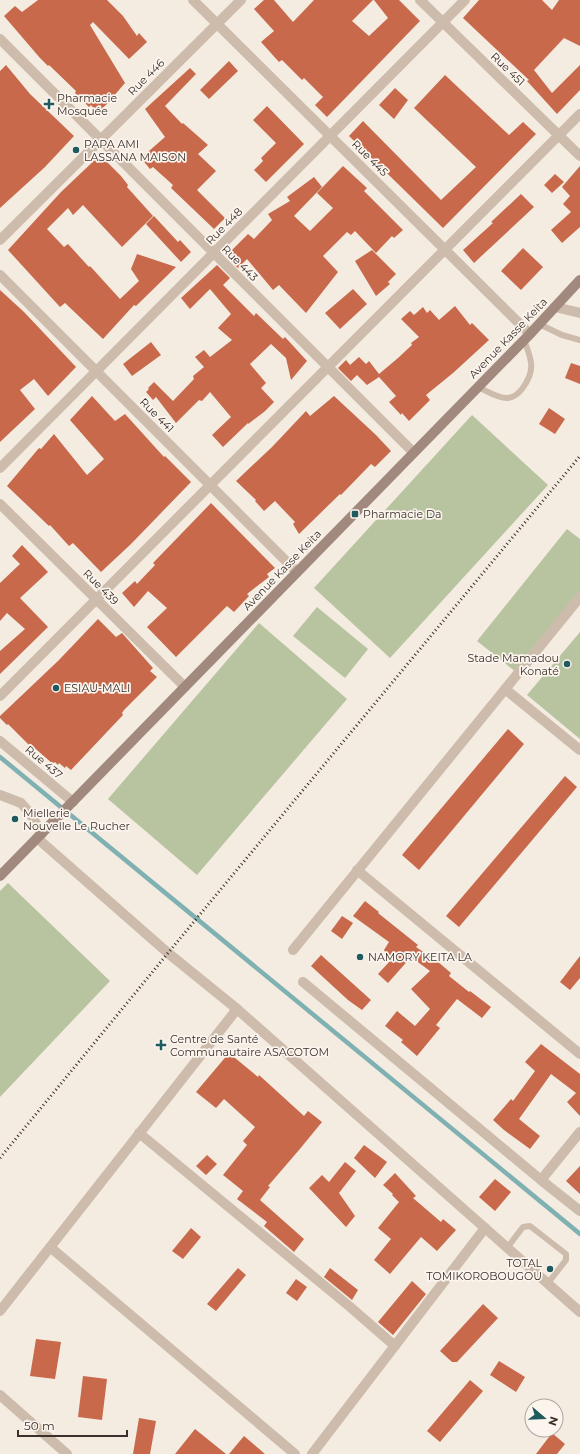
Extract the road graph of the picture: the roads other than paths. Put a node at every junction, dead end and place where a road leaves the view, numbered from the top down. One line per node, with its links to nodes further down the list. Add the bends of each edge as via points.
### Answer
1 (193, 0): 6 (street, Rue 445)
2 (240, 0): 6 (street, Rue 446)
3 (420, 0): 5 (street, Rue 451)
4 (465, 0): 5 (street, Rue 448)
5 (443, 23): 9 (street, Rue 451); 10 (street, Rue 448)
6 (216, 24): 10 (street, Rue 445); 11 (street, Rue 446)
7 (0, 39): 11 (street, Rue 443)
8 (580, 114): 9 (street)
9 (559, 135): 12 (street, Rue 451); 14 (street)
10 (331, 136): 14 (street, Rue 445); 15 (street, Rue 448)
11 (100, 140): 13 (street, Rue 446); 15 (street, Rue 443)
12 (580, 156)
13 (0, 240)
14 (444, 250): 21 (street, Rue 445); 23 (street)
15 (214, 253): 23 (street, Rue 443); 24 (street, Rue 448)
16 (0, 275): 24 (street, Rue 441)
17 (580, 280): 18 (main road, Avenue Kasse Keita)
18 (555, 307): 19 (street); 20 (main road, Avenue Kasse Keita)
19 (580, 313)
20 (539, 324): 21 (main road, Avenue Kasse Keita); 22 (lane)
21 (527, 337): 25 (main road, Avenue Kasse Keita); 25 (lane, via 532,374 518,395 508,398 498,396)
22 (580, 340)
23 (328, 367): 26 (street, Rue 443); 28 (street)
24 (96, 372): 27 (street, Rue 448); 28 (street, Rue 441)
25 (478, 386): 26 (main road, Avenue Kasse Keita)
26 (413, 452): 30 (main road, Avenue Kasse Keita)
27 (0, 468)
28 (210, 485): 30 (street, Rue 441); 32 (street)
29 (0, 504): 32 (street, Rue 439)
30 (297, 572): 33 (main road, Avenue Kasse Keita)
31 (580, 597): 34 (street)
32 (96, 599): 33 (street, Rue 439); 35 (street)
33 (185, 687): 39 (main road, Avenue Kasse Keita)
34 (505, 689): 37 (street); 41 (street)
35 (0, 696)
36 (0, 741): 39 (street, Rue 437)
37 (580, 750)
38 (0, 795): 40 (street, via 21,802 30,813)
39 (70, 805): 40 (main road, Avenue Kasse Keita)
40 (40, 836): 42 (main road, Avenue Kasse Keita); 45 (street, via 168,953)
41 (357, 870): 43 (street); 46 (street)
42 (0, 876)
43 (293, 950)
44 (303, 982): 49 (street)
45 (237, 1009): 48 (street); 51 (street)
46 (580, 1054)
47 (580, 1132): 49 (street)
48 (139, 1133): 52 (street); 57 (street)
49 (541, 1180): 50 (street)
50 (580, 1211)
51 (485, 1228): 53 (street); 57 (street)
52 (50, 1247): 55 (street); 60 (street)
53 (507, 1248): 54 (street); 54 (lane, via 523,1227 530,1226 566,1254 566,1260)
54 (548, 1283): 56 (street)
55 (0, 1311)
56 (580, 1312)
57 (395, 1346): 61 (street)
58 (0, 1395): 59 (street)
59 (67, 1454)
60 (295, 1454)
61 (312, 1454)

